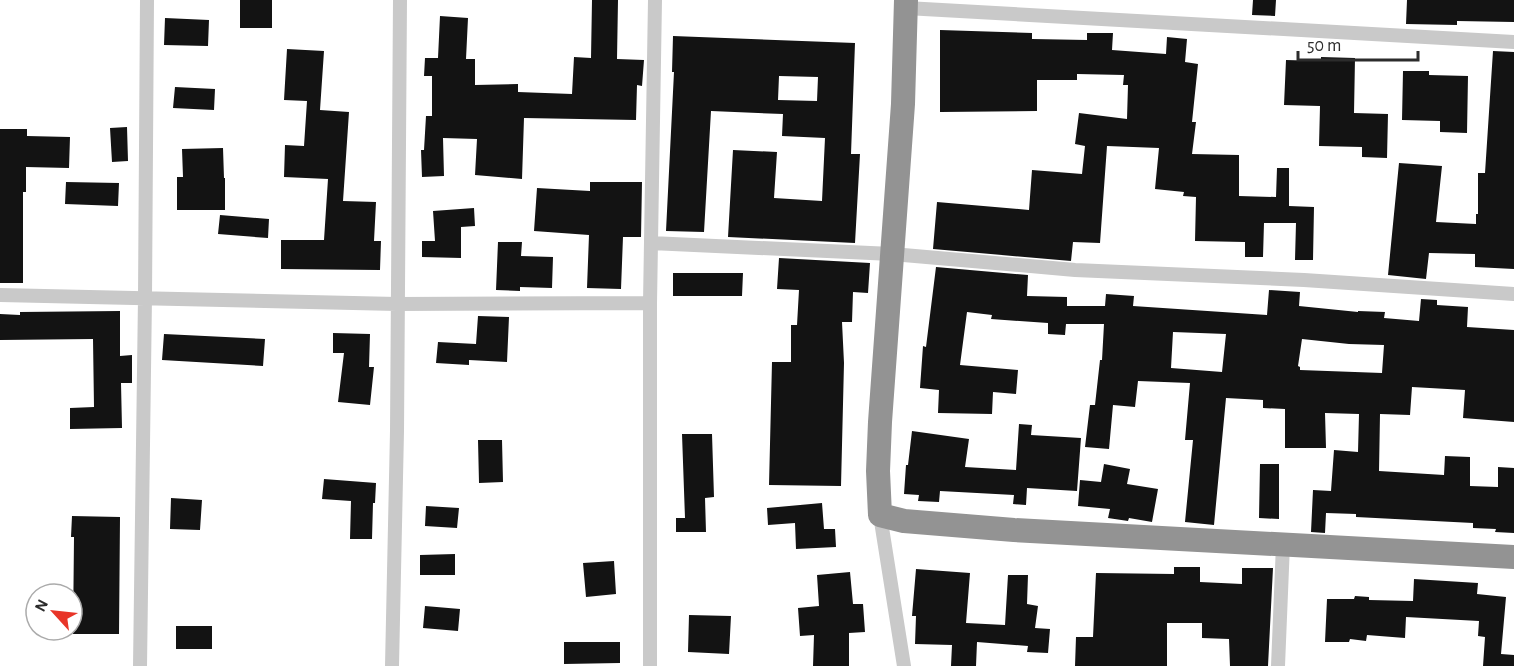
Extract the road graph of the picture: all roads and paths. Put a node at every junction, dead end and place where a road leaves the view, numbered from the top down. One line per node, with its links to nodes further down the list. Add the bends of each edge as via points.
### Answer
1 (147, 0): 10 (street)
2 (400, 0): 12 (street)
3 (655, 0): 6 (street)
4 (906, 4): 5 (street); 7 (highway)
5 (1514, 42)
6 (651, 243): 7 (street); 11 (street)
7 (892, 254): 8 (street, via 1075,270); 13 (highway, via 878,452)
8 (1514, 294)
9 (0, 295): 10 (street)
10 (145, 297): 12 (street); 16 (street)
11 (650, 303): 12 (street); 18 (street)
12 (397, 304): 17 (street)
13 (880, 516): 14 (highway, via 1014,530); 19 (street)
14 (1283, 544): 15 (highway); 20 (street)
15 (1514, 557)
16 (140, 666)
17 (392, 666)
18 (650, 666)
19 (904, 666)
20 (1278, 666)

